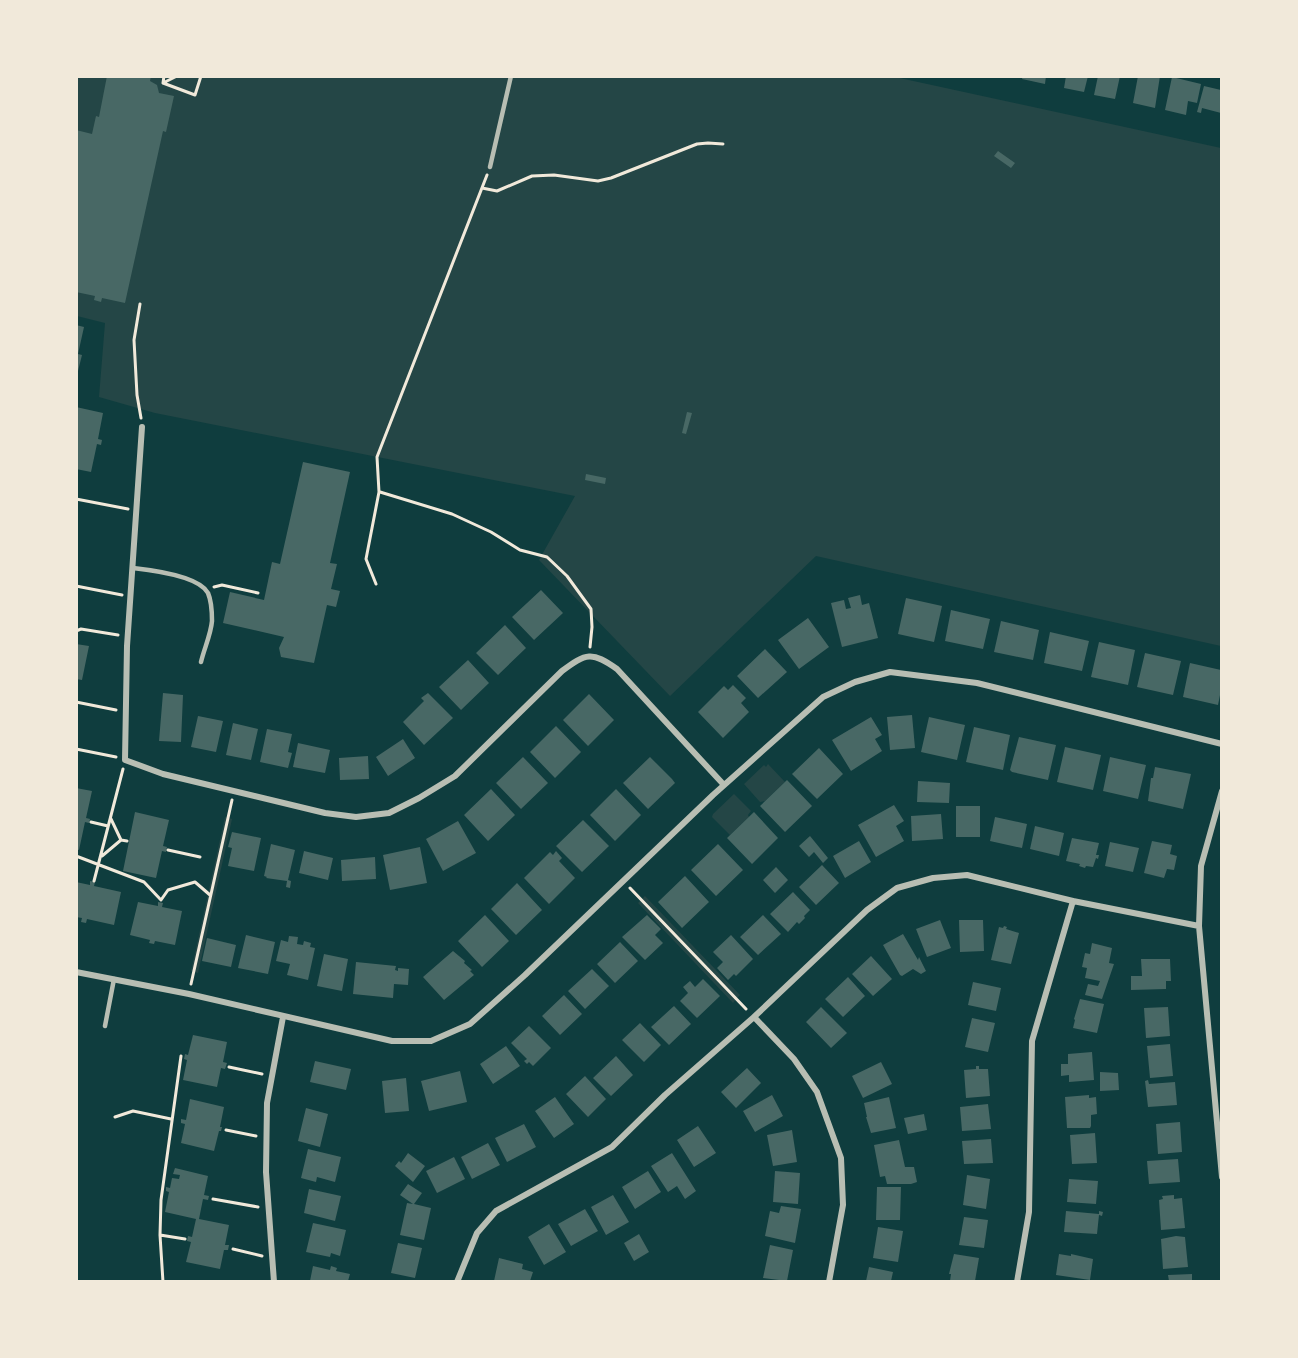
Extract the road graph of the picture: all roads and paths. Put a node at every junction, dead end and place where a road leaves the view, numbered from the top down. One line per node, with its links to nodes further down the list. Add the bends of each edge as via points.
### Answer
1 (164, 76): 5 (path)
2 (177, 76): 5 (path)
3 (201, 76): 5 (path, via 195,95)
4 (511, 76): 7 (lane)
5 (163, 83)
6 (723, 144): 8 (path, via 697,144 598,181 532,176 497,191)
7 (490, 167): 8 (path)
8 (482, 188): 11 (path, via 377,457)
9 (140, 304): 10 (path, via 134,340)
10 (142, 427): 14 (street)
11 (380, 492): 15 (path, via 366,559); 22 (path, via 452,514 520,550 547,557 591,609)
12 (76, 499): 13 (path)
13 (118, 507)
14 (133, 568): 17 (lane, via 196,582); 29 (street)
15 (376, 584)
16 (76, 585): 18 (path)
17 (207, 591): 19 (path, via 222,585); 23 (lane, via 212,622)
18 (112, 593)
19 (258, 593)
20 (76, 631): 21 (path)
21 (111, 634)
22 (590, 655): 30 (street, via 617,669); 31 (street, via 562,671 455,776 389,813 356,817 325,813)
23 (201, 662)
24 (76, 702): 25 (path)
25 (104, 708)
26 (1221, 744): 30 (street, via 977,683 890,672 823,697)
27 (76, 749): 28 (path)
28 (103, 754)
29 (125, 760): 31 (street, via 163,774); 33 (path)
30 (724, 785): 44 (street)
31 (234, 791): 45 (path)
32 (1221, 791): 47 (street, via 1201,866)
33 (111, 817): 35 (path); 36 (path)
34 (91, 822): 35 (path)
35 (108, 826): 40 (path)
36 (122, 840): 37 (path); 40 (path)
37 (127, 841)
38 (168, 850): 41 (path)
39 (76, 856): 42 (path)
40 (101, 856): 42 (path)
41 (200, 857)
42 (99, 865): 43 (path); 45 (path, via 144,882 161,900 168,890 195,882)
43 (94, 881)
44 (623, 881): 51 (street, via 470,1024 431,1041 392,1041); 52 (path)
45 (210, 895): 50 (path)
46 (1073, 902): 47 (street); 52 (street, via 967,875 933,878 897,888 867,910); 72 (street, via 1032,1041 1029,1212)
47 (1199, 926): 61 (street)
48 (76, 972): 49 (street)
49 (114, 979): 50 (street); 53 (lane)
50 (189, 994): 51 (street)
51 (283, 1017): 56 (street)
52 (754, 1017): 70 (street, via 612,1147 496,1211 477,1233); 71 (street, via 794,1059 817,1092 841,1158 843,1205)
53 (105, 1026)
54 (181, 1056): 58 (path)
55 (229, 1067): 56 (path)
56 (272, 1076): 60 (street)
57 (115, 1118): 58 (path, via 133,1111)
58 (171, 1119): 64 (path)
59 (226, 1130): 60 (path)
60 (267, 1138): 63 (street)
61 (1221, 1178)
62 (213, 1199): 63 (path)
63 (269, 1209): 67 (street)
64 (160, 1234): 65 (path); 68 (path)
65 (184, 1239)
66 (233, 1249): 67 (path)
67 (272, 1259): 69 (street)
68 (164, 1281)
69 (274, 1281)
70 (457, 1281)
71 (829, 1281)
72 (1017, 1281)

